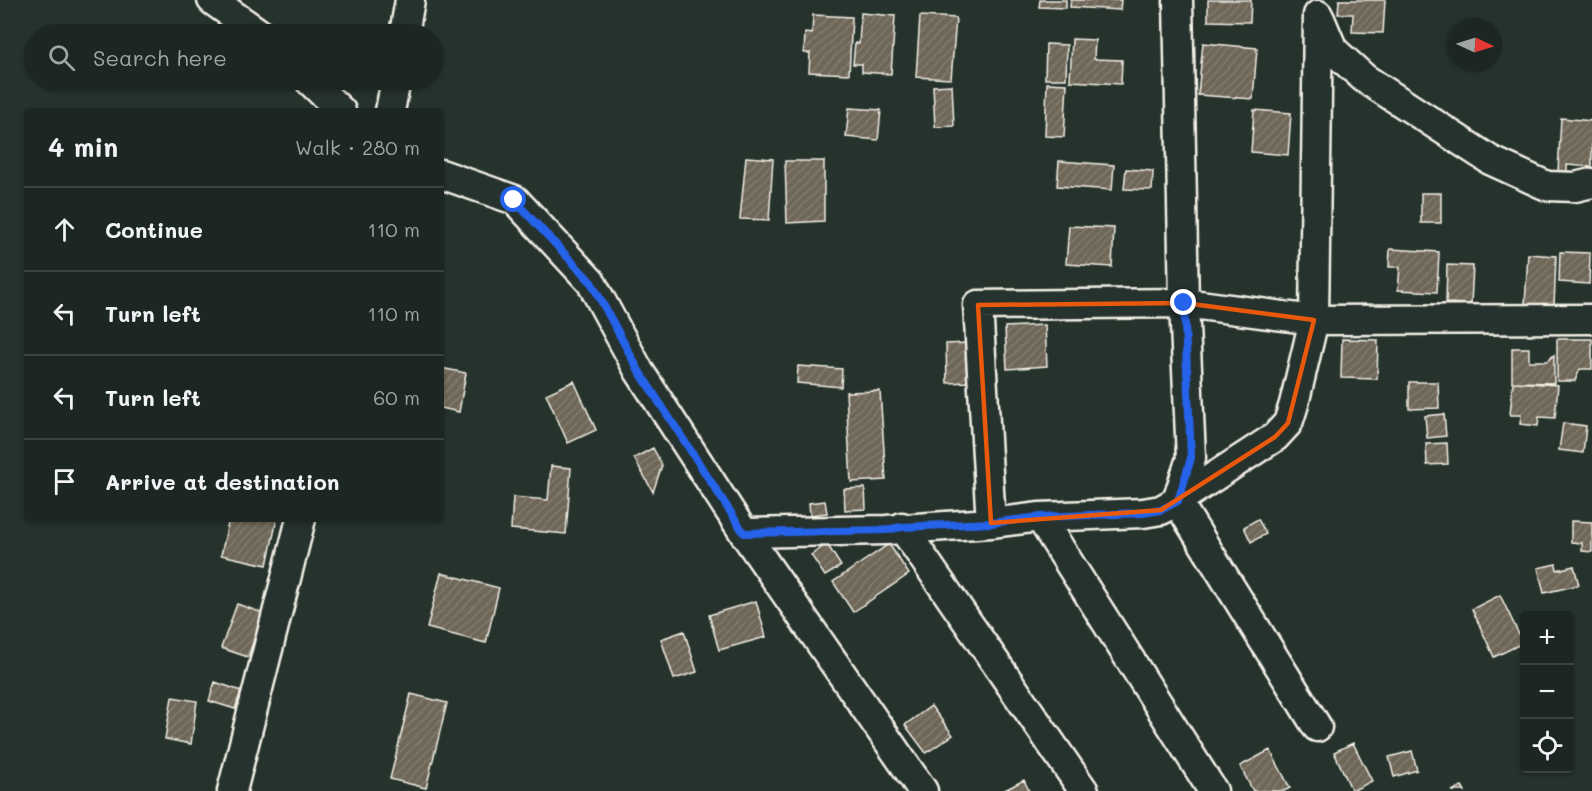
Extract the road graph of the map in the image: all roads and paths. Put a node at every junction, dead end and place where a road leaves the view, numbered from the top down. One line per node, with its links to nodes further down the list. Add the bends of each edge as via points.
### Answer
1 (212, 0): 5 (street)
2 (410, 0): 6 (street)
3 (1178, 0): 13 (street)
4 (1317, 8): 12 (street, via 1333,50 1364,78 1490,160 1547,186); 15 (street)
5 (246, 24)
6 (406, 24)
7 (319, 90): 9 (street)
8 (394, 90): 10 (street)
9 (338, 108)
10 (391, 108)
11 (444, 175): 21 (street, via 514,200 591,282 639,371)
12 (1592, 183)
13 (1184, 303): 15 (street); 16 (street, via 1191,458); 19 (street, via 978,305)
14 (1592, 319): 15 (street)
15 (1314, 320): 16 (street, via 1288,423 1275,437)
16 (1178, 501): 17 (street, via 1143,513); 22 (street)
17 (1040, 517): 19 (street); 26 (street)
18 (300, 522): 23 (street)
19 (991, 523): 20 (street)
20 (902, 527): 21 (street); 25 (street)
21 (744, 533): 24 (street)
22 (1317, 727)
23 (232, 791)
24 (923, 791)
25 (1084, 791)
26 (1213, 791)

